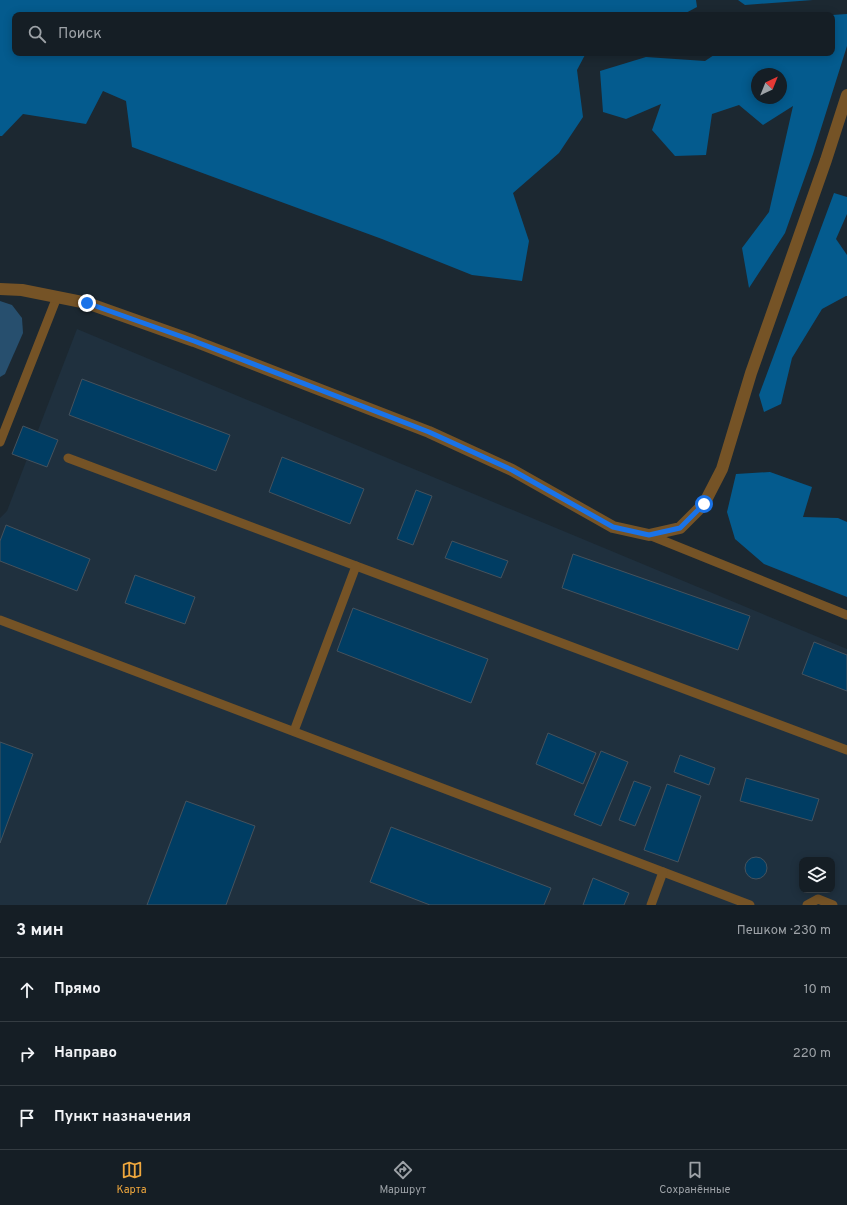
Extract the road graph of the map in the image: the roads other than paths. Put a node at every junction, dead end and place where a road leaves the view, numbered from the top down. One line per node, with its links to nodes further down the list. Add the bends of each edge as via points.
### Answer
1 (847, 96): 6 (street, via 751,373 722,468 704,504 680,528)
2 (0, 288): 3 (street)
3 (57, 297): 4 (lane); 6 (street, via 87,303 194,341 429,432 512,470 613,527)
4 (0, 442)
5 (68, 458): 7 (lane)
6 (649, 535): 8 (lane)
7 (356, 566): 10 (lane); 11 (lane)
8 (847, 616)
9 (0, 620): 10 (lane)
10 (294, 731): 12 (lane)
11 (847, 750)
12 (664, 872): 13 (lane); 14 (lane)
13 (651, 905)
14 (750, 905)
15 (807, 905): 16 (lane, via 818,899)
16 (833, 905)

